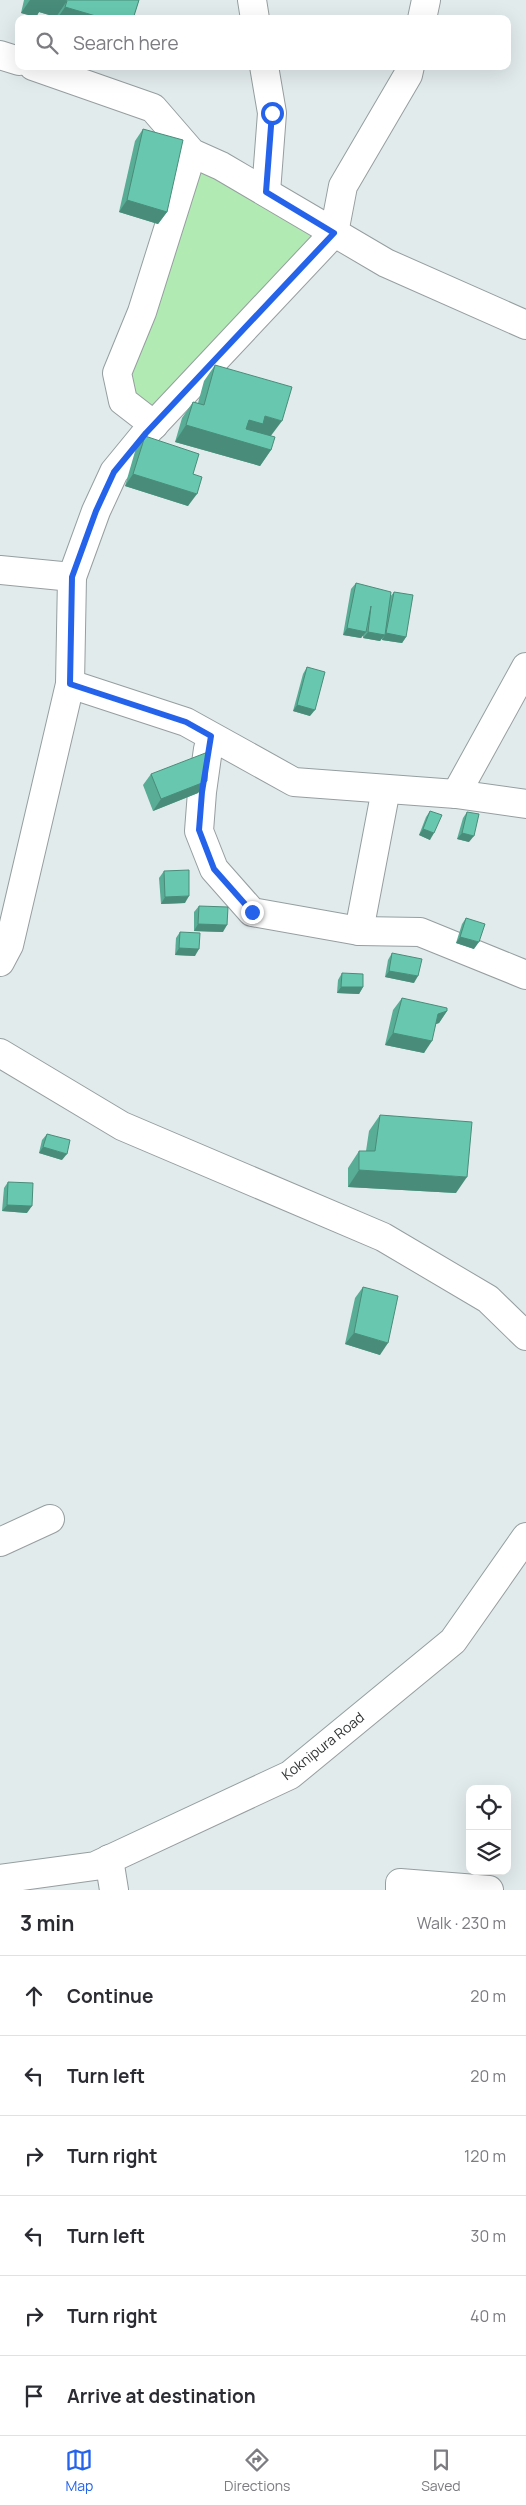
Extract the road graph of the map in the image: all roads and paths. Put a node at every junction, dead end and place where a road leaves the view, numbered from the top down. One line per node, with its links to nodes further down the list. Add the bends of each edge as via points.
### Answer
1 (252, 0): 3 (street)
2 (426, 0): 4 (street)
3 (254, 15)
4 (423, 15)
5 (0, 55): 6 (street)
6 (15, 60)
7 (44, 70): 10 (street, via 152,108)
8 (265, 70): 11 (street, via 272,113)
9 (409, 70): 12 (street, via 342,186)
10 (192, 153): 11 (street); 14 (street, via 142,312 117,373 123,401)
11 (266, 192): 12 (street)
12 (334, 233): 13 (street, via 386,263); 14 (street)
13 (526, 325)
14 (154, 425): 16 (street, via 114,472)
15 (0, 570): 16 (street)
16 (72, 577): 18 (street)
17 (526, 667): 21 (street)
18 (70, 684): 19 (street, via 186,722); 24 (street, via 9,945)
19 (211, 736): 20 (street, via 294,782); 23 (street, via 199,830 214,869 252,912)
20 (386, 789): 21 (street); 23 (street)
21 (456, 794): 22 (street)
22 (526, 804)
23 (358, 931): 25 (street, via 420,932)
24 (0, 962)
25 (526, 976)
26 (0, 1053): 27 (street, via 122,1126 383,1237 488,1299)
27 (526, 1336)
28 (50, 1519): 30 (street)
29 (526, 1537): 31 (street, Koknipura Road, via 453,1641 290,1774)
30 (0, 1542)
31 (108, 1859): 32 (street, Koknipura Road, via 95,1866); 33 (street)
32 (0, 1879)
33 (114, 1890)
34 (400, 1890): 35 (street, via 400,1883)
35 (489, 1890)

